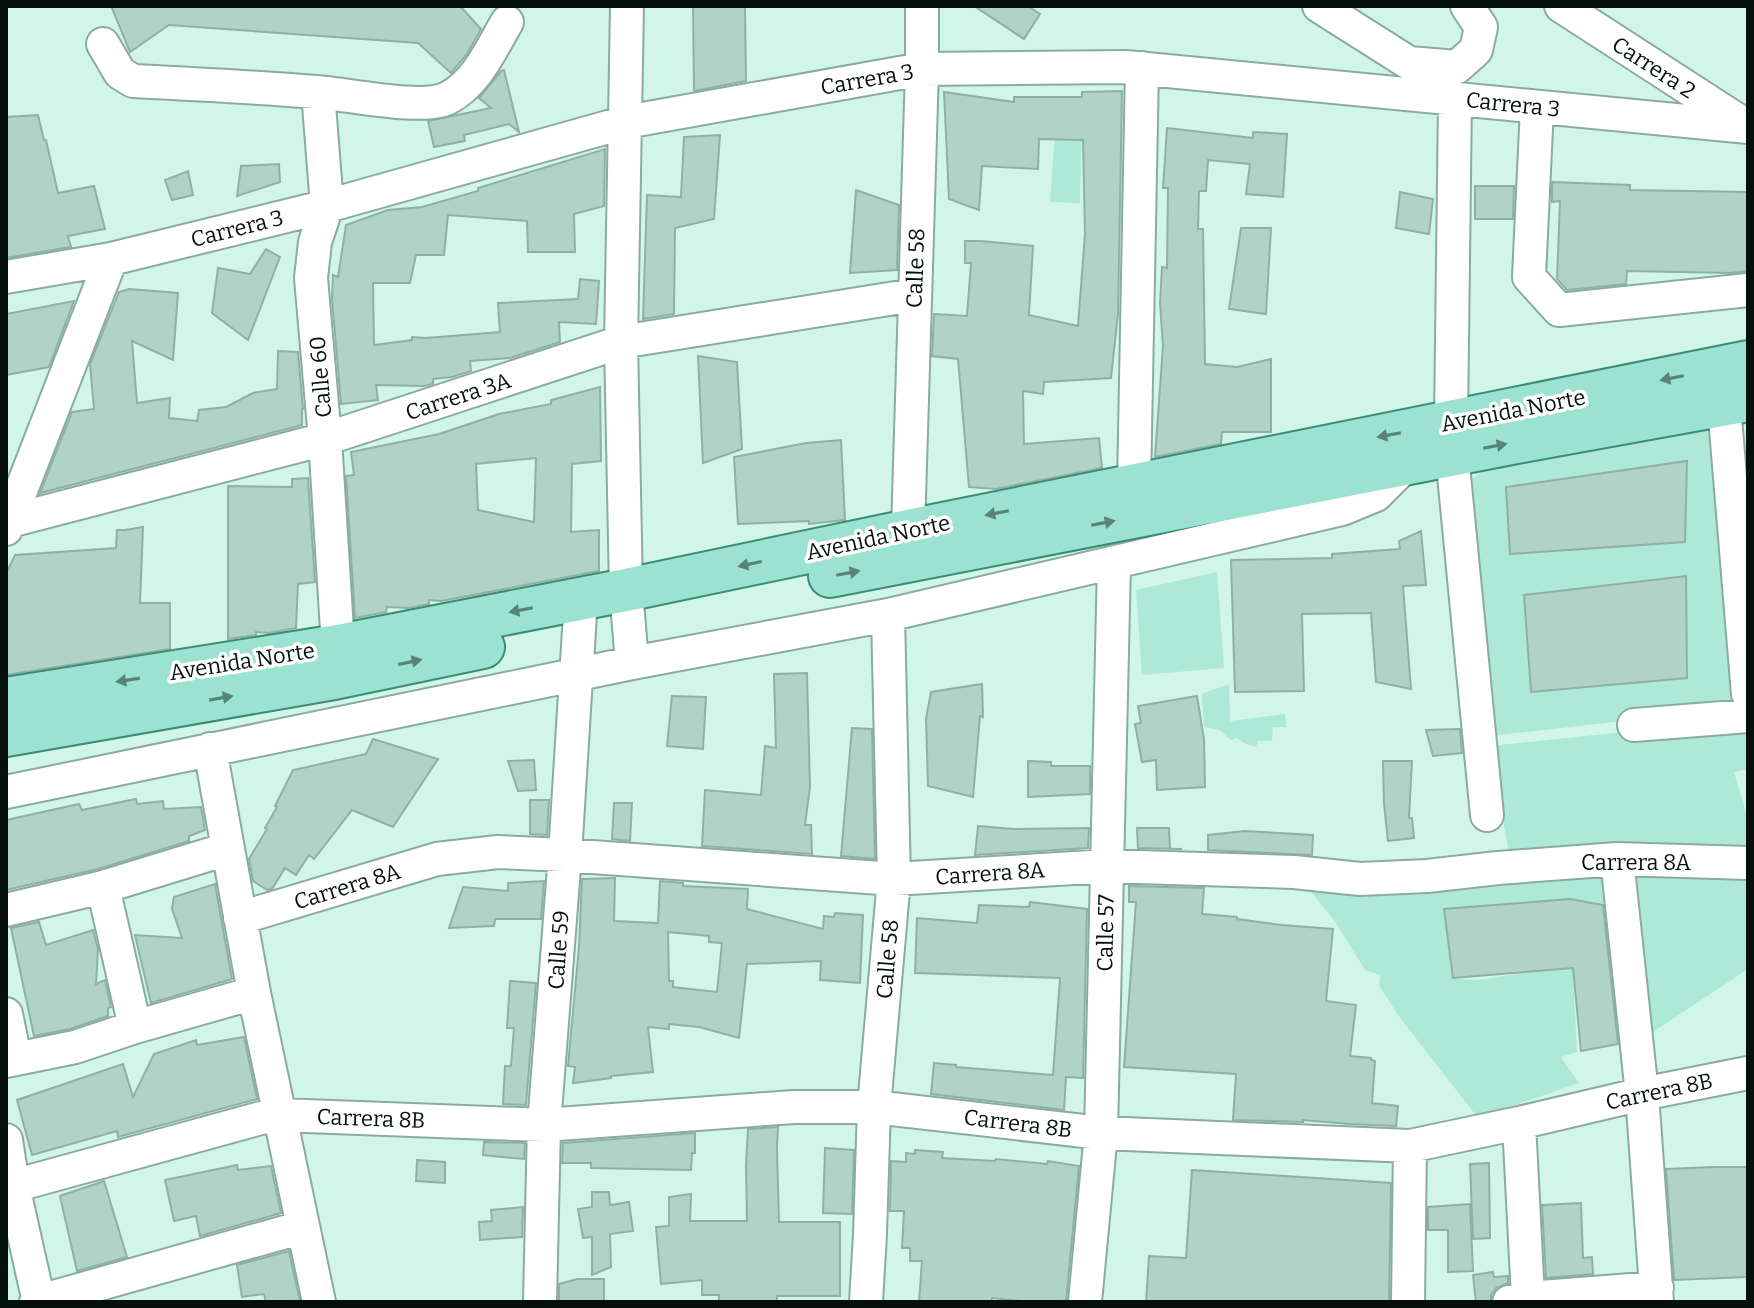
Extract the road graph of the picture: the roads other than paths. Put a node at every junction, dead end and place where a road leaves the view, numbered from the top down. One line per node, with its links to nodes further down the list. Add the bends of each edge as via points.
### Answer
1 (627, 6): 13 (street)
2 (922, 6): 9 (street, Calle 58)
3 (1319, 6): 4 (street, via 1409,63 1457,67 1476,50 1481,27)
4 (1467, 6)
5 (1561, 6): 14 (street, Carrera 2)
6 (507, 22): 11 (street, via 465,87 446,99 427,104)
7 (103, 44): 11 (street, via 120,73 133,81)
8 (1142, 68): 9 (street, Carrera 3); 10 (street, Carrera 3); 26 (street)
9 (922, 69): 13 (street, Carrera 3); 19 (street, Calle 58)
10 (1455, 98): 12 (street, Carrera 3); 24 (street)
11 (319, 101): 15 (street, Calle 60)
12 (1537, 107): 14 (street, Carrera 3); 18 (street, via 1529,277 1559,310)
13 (626, 122): 15 (street, Carrera 3); 20 (street)
14 (1748, 127)
15 (327, 206): 16 (street, Carrera 3); 23 (street, Calle 60, via 311,278)
16 (111, 259): 17 (street, Carrera 3); 27 (street)
17 (6, 277)
18 (1748, 290)
19 (914, 295): 20 (street, Carrera 3A); 28 (street, Calle 58)
20 (621, 342): 23 (street, Carrera 3A); 30 (street)
21 (1748, 362): 24 (main road, Avenida Norte, one-way to 24)
22 (1736, 403): 24 (main road, Avenida Norte, one-way to 22); 36 (street)
23 (325, 439): 27 (street, Carrera 3A); 33 (street, Calle 60)
24 (1451, 439): 25 (main road, Avenida Norte); 26 (main road, Avenida Norte, one-way to 26); 43 (street)
25 (1408, 463): 29 (street, via 1376,495 1342,509); 30 (main road, Avenida Norte, one-way to 25)
26 (1134, 485): 28 (main road, Avenida Norte, one-way to 28)
27 (7, 524)
28 (908, 531): 30 (main road, Avenida Norte, one-way to 30)
29 (1114, 563): 32 (street); 48 (street, Calle 57)
30 (627, 603): 31 (main road, Avenida Norte); 34 (street)
31 (580, 612): 33 (main road, Avenida Norte, one-way to 33); 35 (street, Calle 59); 40 (main road, Avenida Norte, one-way to 31, via 334,678)
32 (888, 615): 34 (street); 49 (street, Calle 58)
33 (338, 646): 37 (main road, Avenida Norte, one-way to 37)
34 (632, 663): 35 (street)
35 (576, 674): 41 (street); 45 (street, Calle 59)
36 (1748, 694)
37 (6, 699)
38 (1748, 716): 39 (street)
39 (1634, 725)
40 (6, 735)
41 (210, 749): 42 (street); 44 (street)
42 (6, 792)
43 (1487, 815)
44 (227, 849): 50 (street); 52 (street)
45 (565, 855): 49 (street, Carrera 8A); 52 (street, Carrera 8A, via 498,852 437,859); 62 (street, Calle 59)
46 (1617, 859): 47 (street, Carrera 8A); 48 (street, Carrera 8A, via 1360,879); 58 (street)
47 (1748, 863)
48 (1107, 866): 49 (street, Carrera 8A); 63 (street, Calle 57)
49 (894, 879): 59 (street, Calle 58)
50 (103, 887): 51 (street); 55 (street)
51 (6, 910)
52 (240, 918): 53 (street)
53 (254, 993): 55 (street); 60 (street)
54 (6, 1014): 56 (street)
55 (135, 1027): 56 (street, via 75,1047)
56 (10, 1060)
57 (1748, 1073): 58 (street, Carrera 8B)
58 (1642, 1094): 61 (street, Carrera 8B); 68 (street)
59 (874, 1107): 62 (street, Carrera 8B, via 794,1107); 63 (street, Carrera 8B); 73 (street, Calle 58)
60 (280, 1115): 62 (street, Carrera 8B); 66 (street); 67 (street)
61 (1519, 1123): 65 (street, Carrera 8B); 69 (street)
62 (544, 1125): 72 (street, Calle 59)
63 (1101, 1133): 65 (street, Carrera 8B); 74 (street, Calle 57)
64 (6, 1140): 66 (street)
65 (1410, 1146): 75 (street)
66 (10, 1187): 70 (street)
67 (303, 1227): 70 (street); 71 (street)
68 (1657, 1295): 69 (street)
69 (1518, 1300)
70 (38, 1302)
71 (319, 1302)
72 (540, 1302)
73 (866, 1302)
74 (1085, 1302)
75 (1408, 1302)

